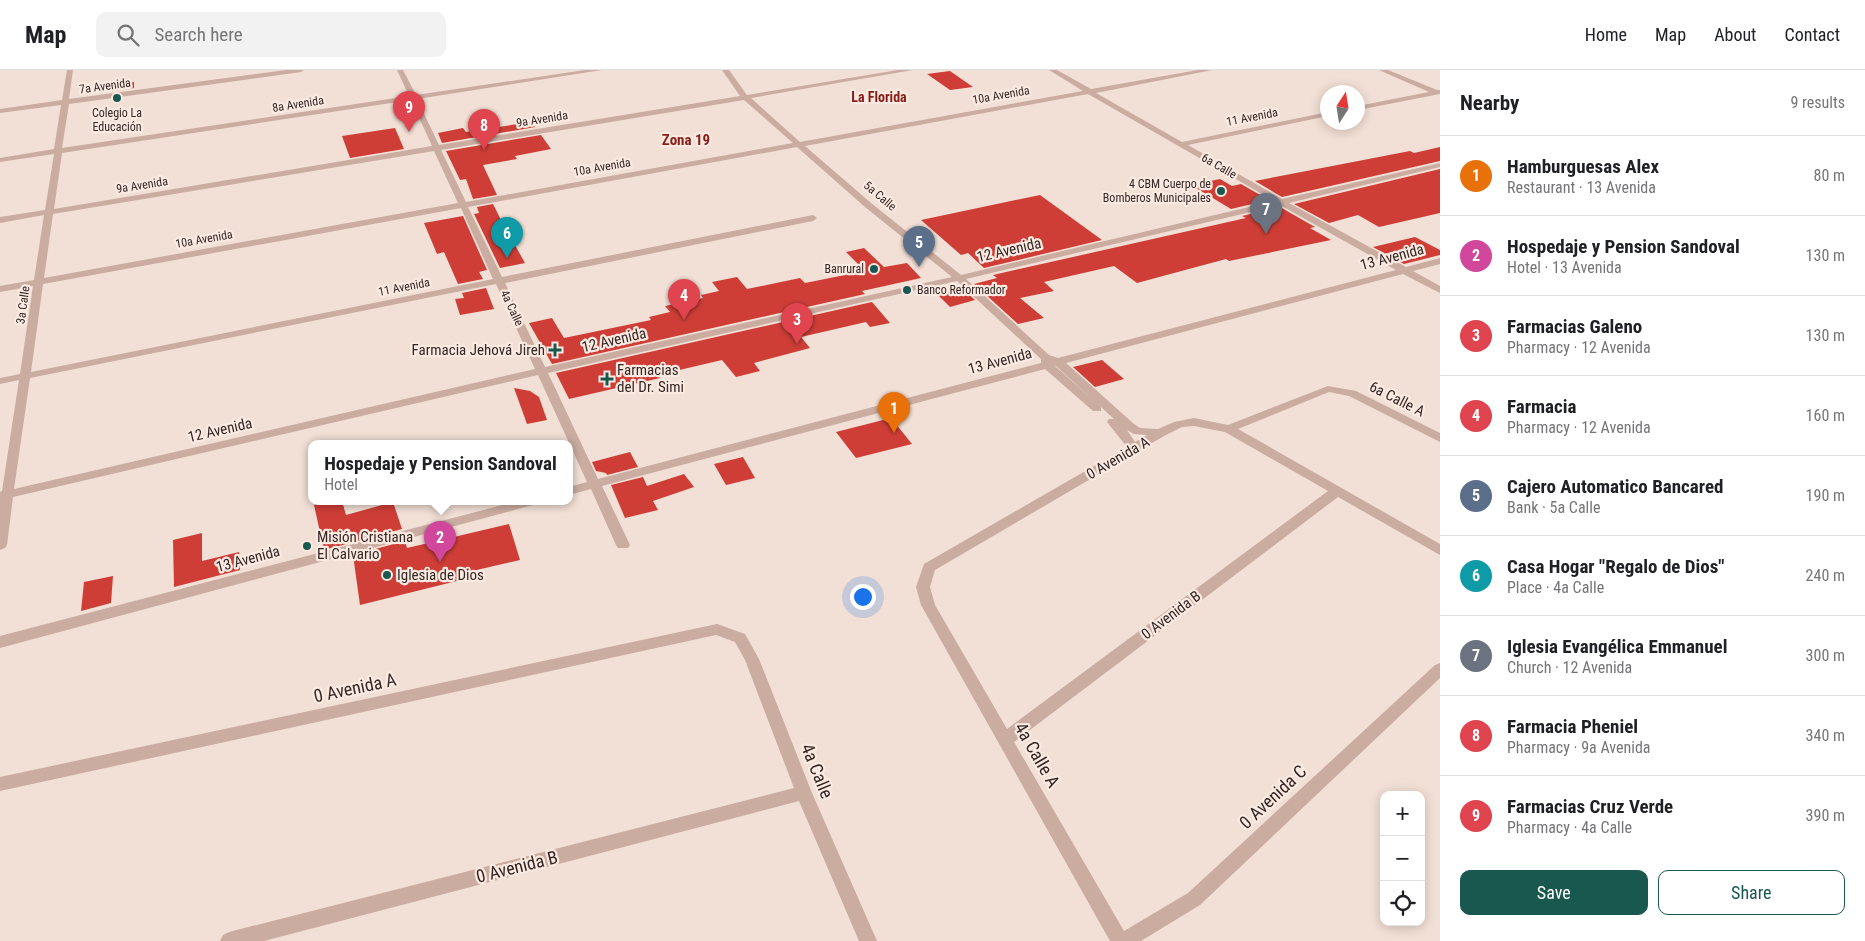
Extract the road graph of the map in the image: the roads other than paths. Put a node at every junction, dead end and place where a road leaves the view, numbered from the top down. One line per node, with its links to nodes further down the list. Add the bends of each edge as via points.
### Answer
1 (70, 70): 14 (street, 3a Calle)
2 (301, 70): 14 (street, 7a Avenida)
3 (400, 70): 13 (street, 4a Calle)
4 (598, 70): 13 (street, 8a Avenida)
5 (725, 70): 12 (street, 5a Calle)
6 (910, 70): 12 (street, 9a Avenida)
7 (1052, 70): 10 (street, 6a Calle)
8 (1209, 70): 10 (street, 10a Avenida)
9 (1382, 70): 11 (street)
10 (1090, 92): 18 (street, 10a Avenida); 19 (street, 6a Calle)
11 (1438, 93): 15 (street)
12 (745, 97): 18 (street, 5a Calle); 20 (street, 9a Avenida)
13 (413, 98): 20 (street, 4a Calle); 21 (street, 8a Avenida)
14 (66, 102): 16 (street, 7a Avenida); 21 (street, 3a Calle)
15 (1365, 107)
16 (0, 112)
17 (1320, 116): 19 (street, 11 Avenida)
18 (800, 144): 25 (street, 10a Avenida); 31 (street, 5a Calle, via 868,206)
19 (1181, 144): 24 (street, 6a Calle)
20 (437, 148): 25 (street, 4a Calle); 26 (street, 9a Avenida)
21 (58, 151): 22 (street, 8a Avenida); 26 (street, 3a Calle)
22 (0, 160)
23 (1440, 165): 24 (street, 12 Avenida)
24 (1279, 201): 30 (street, 6a Calle); 31 (street, 12 Avenida)
25 (464, 205): 32 (street, 4a Calle); 33 (street, 10a Avenida)
26 (49, 212): 28 (street, 9a Avenida); 33 (street, 3a Calle)
27 (812, 218): 32 (street, 11 Avenida)
28 (0, 220)
29 (1440, 261): 30 (street, 13 Avenida)
30 (1404, 271): 35 (street, 6a Calle); 36 (street, 13 Avenida)
31 (959, 278): 36 (street, 5a Calle); 37 (street, 12 Avenida)
32 (499, 280): 37 (street, 4a Calle); 38 (street, 11 Avenida)
33 (39, 282): 34 (street, 10a Avenida); 38 (street, 3a Calle)
34 (0, 289)
35 (1440, 290)
36 (1050, 361): 41 (street, 5a Calle, via 1130,427); 43 (street, 5a Calle, via 1122,431); 44 (street, 13 Avenida)
37 (542, 371): 44 (street, 4a Calle); 47 (street, 12 Avenida)
38 (25, 376): 39 (street, 11 Avenida); 47 (street, 3a Calle)
39 (0, 381)
40 (1230, 429): 41 (street, 0 Avenida A, via 1216,424 1188,422); 42 (street, 6a Calle A, via 1328,389 1352,393); 46 (street)
41 (1160, 433): 43 (street, 0 Avenida A)
42 (1440, 438)
43 (1134, 449): 52 (street, 0 Avenida A, via 929,566)
44 (595, 484): 45 (street, 13 Avenida); 50 (street, 4a Calle)
45 (573, 490)
46 (1337, 491): 51 (street); 56 (street, 0 Avenida B)
47 (4, 496): 49 (street, 3a Calle)
48 (518, 505): 54 (street, 13 Avenida)
49 (0, 545)
50 (623, 545)
51 (1440, 550)
52 (923, 587): 56 (street, 4a Calle A, via 928,605)
53 (717, 628): 57 (street, 0 Avenida A); 58 (street, 4a Calle, via 740,638 752,659)
54 (0, 642)
55 (1440, 669): 61 (street, 0 Avenida C, via 1194,899)
56 (1006, 739): 61 (street, 4a Calle A)
57 (0, 784)
58 (804, 793): 59 (street, 0 Avenida B); 60 (street, 4a Calle)
59 (230, 941)
60 (868, 941)
61 (1122, 941)

